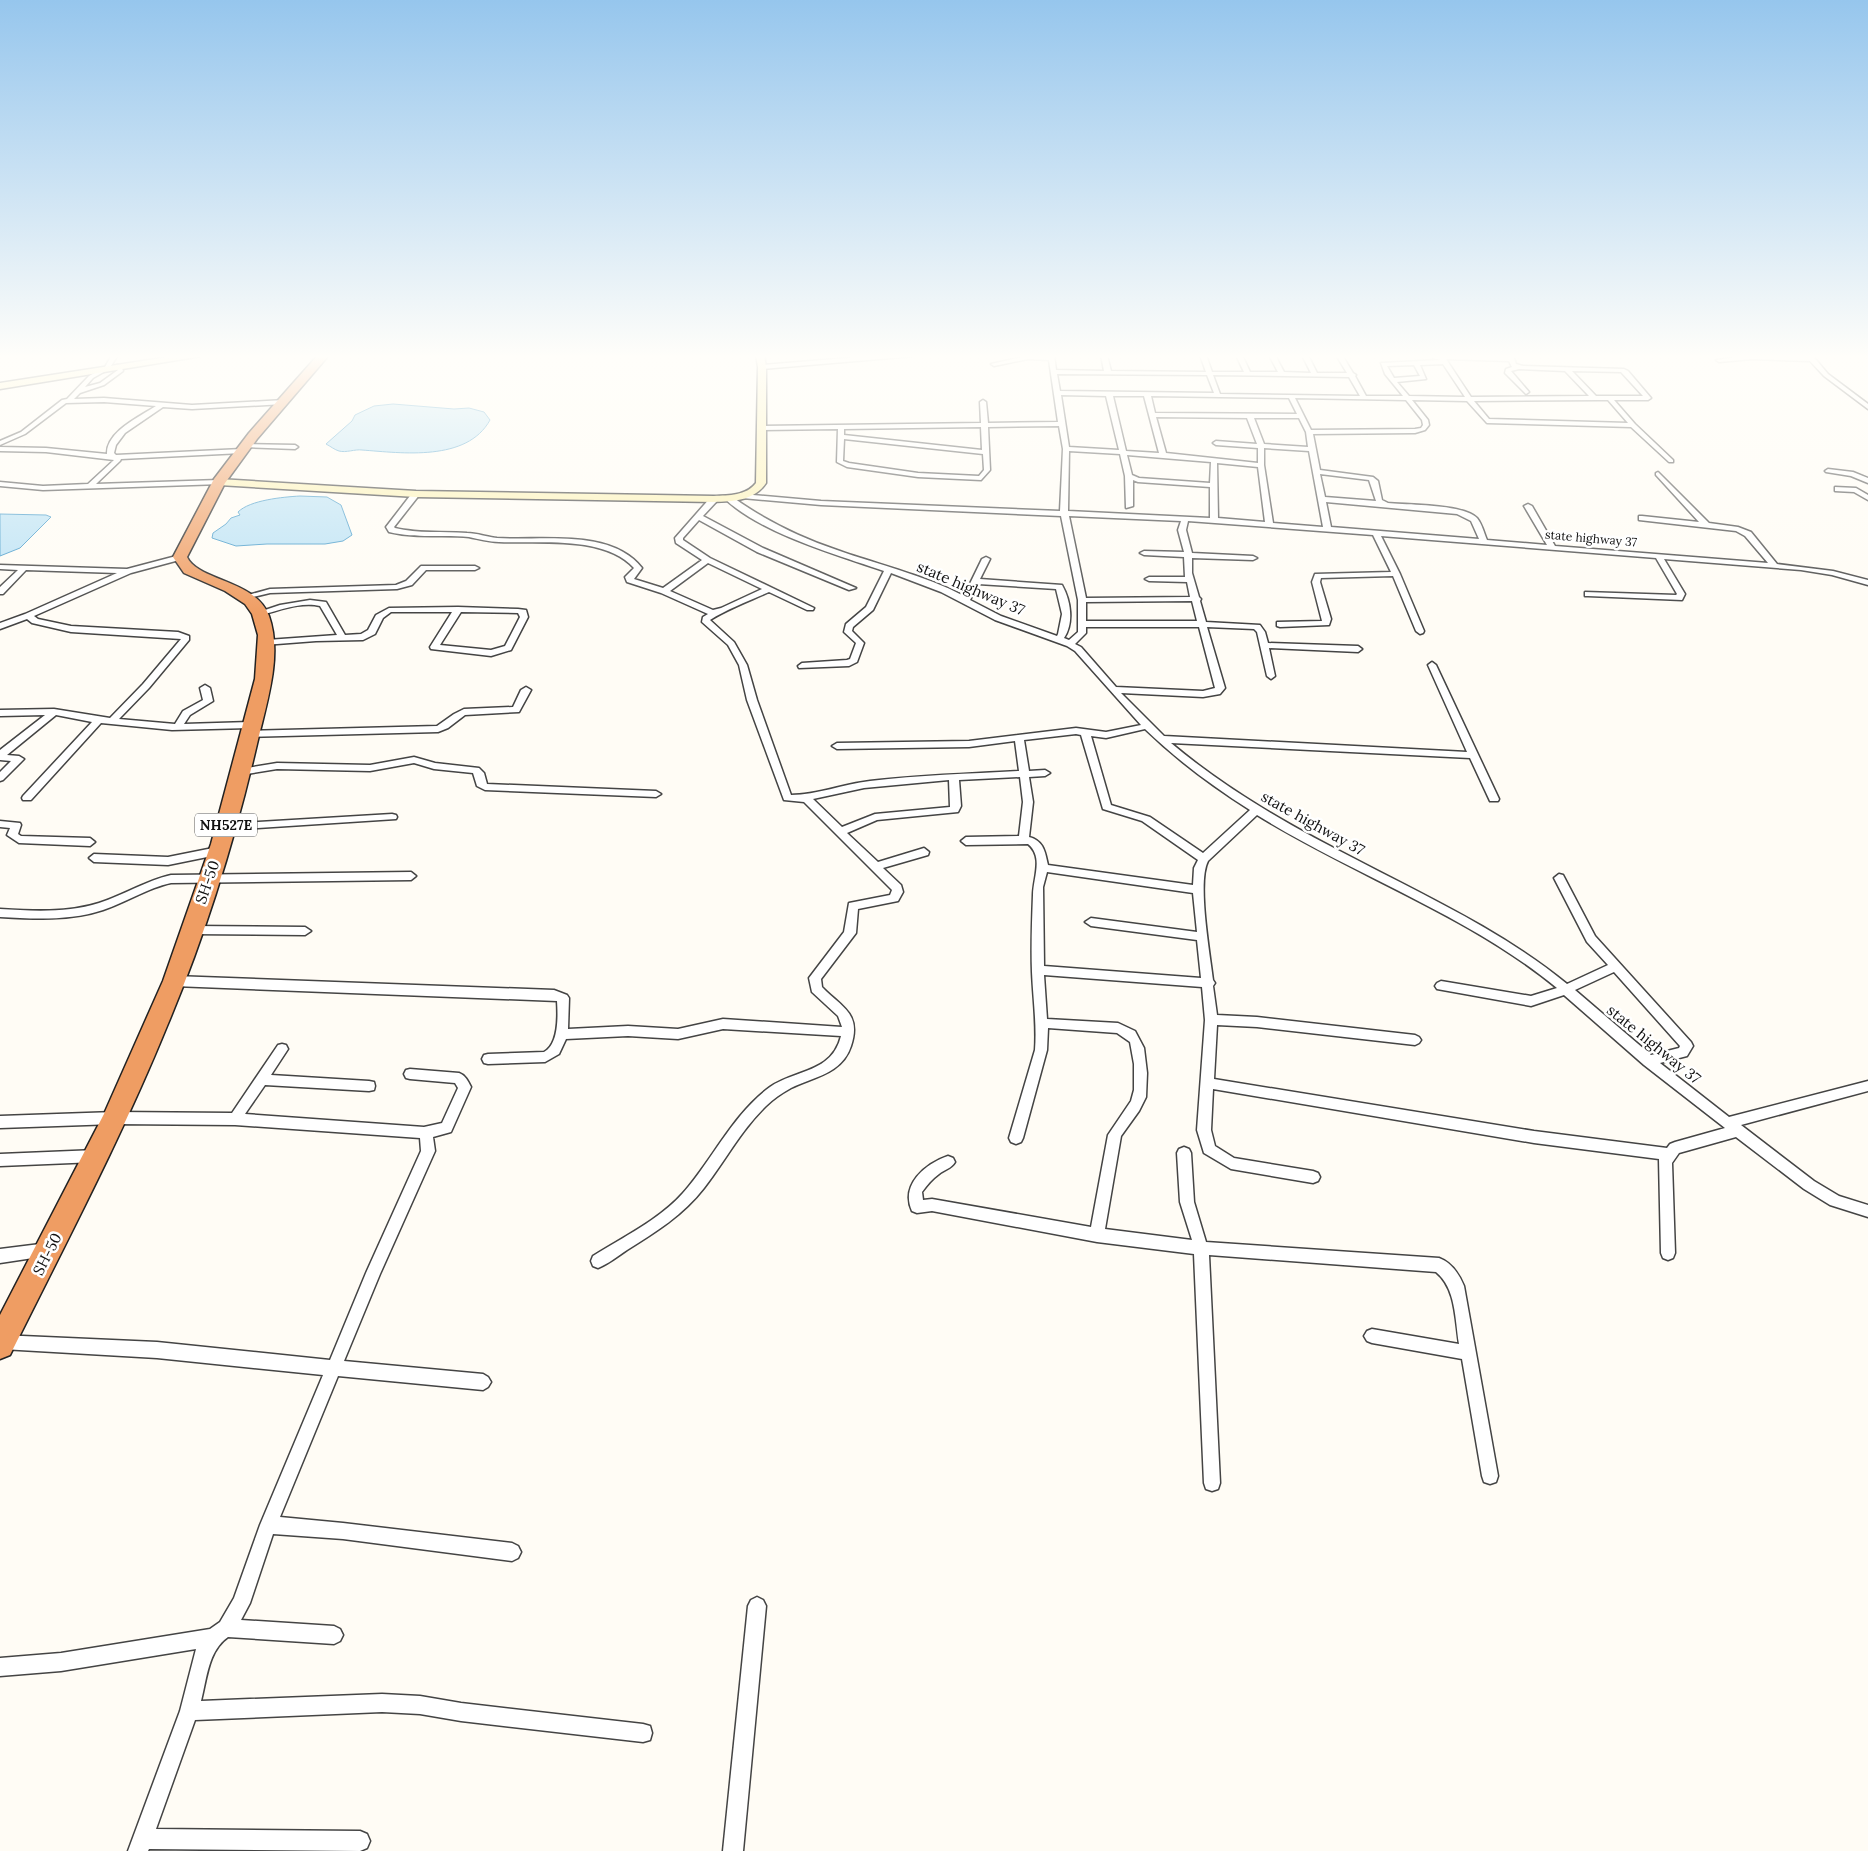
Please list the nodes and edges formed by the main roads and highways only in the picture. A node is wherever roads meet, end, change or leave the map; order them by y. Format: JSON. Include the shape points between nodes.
{"nodes":[{"id":1,"x":250,"y":441,"type":"edge"},
{"id":2,"x":1,"y":1344,"type":"edge"}],
"edges":[{"from":1,"to":2,"type":"highway","name":"SH-50","number":"NH527E","via":[[219,482],[180,556],[182,564],[189,570],[245,597],[260,613],[267,643],[263,679],[241,772],[218,852],[174,981],[115,1118]]}]}
